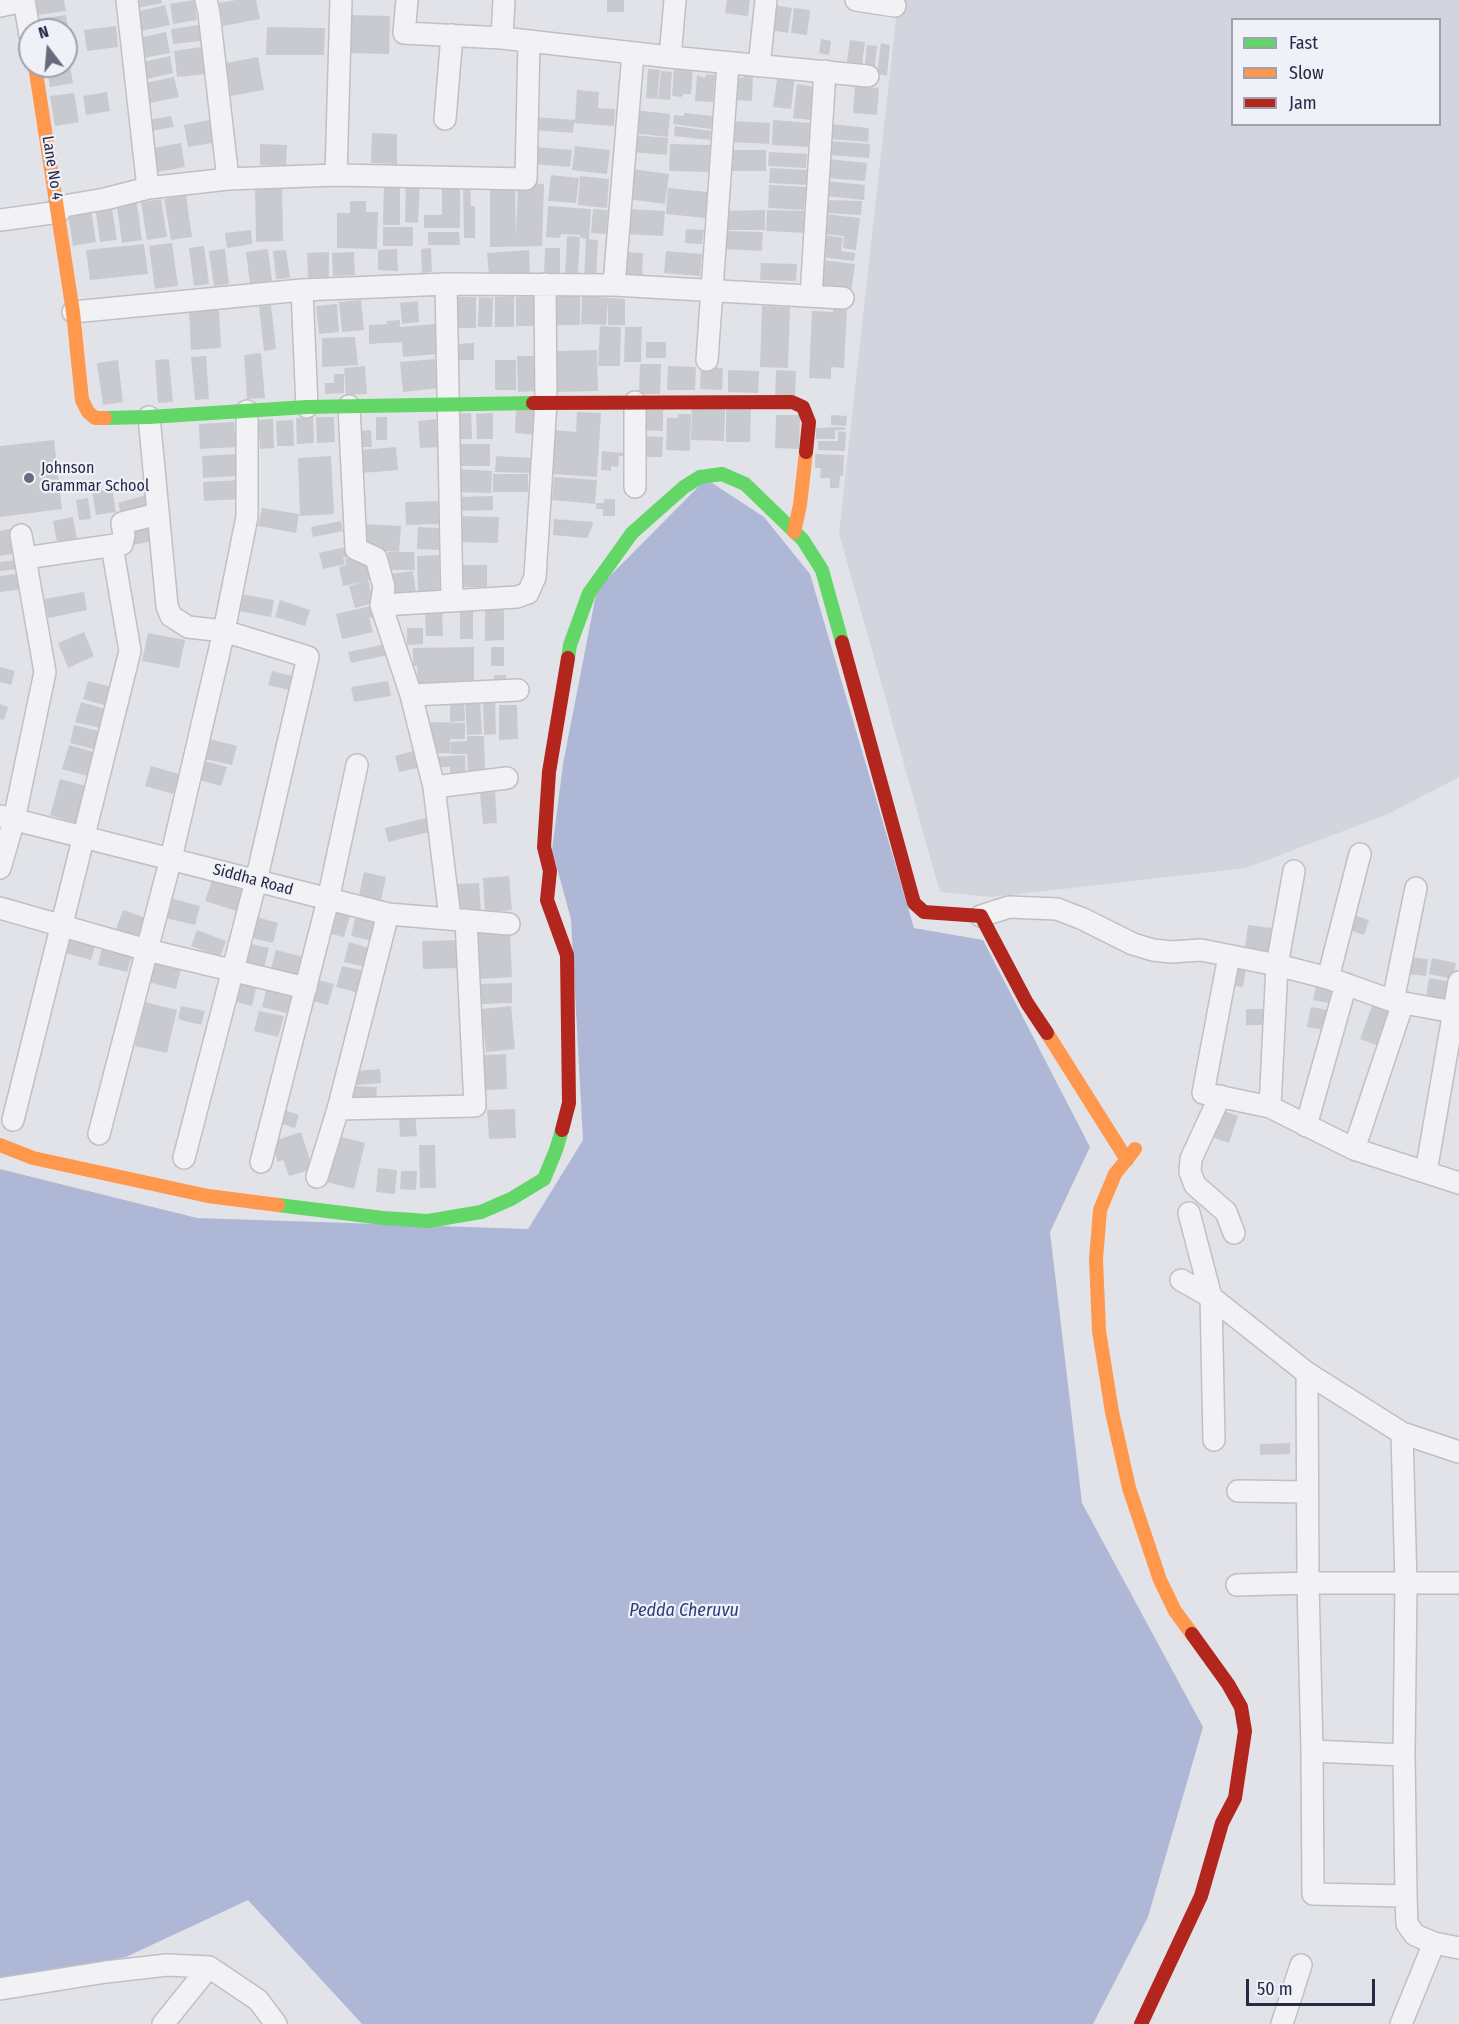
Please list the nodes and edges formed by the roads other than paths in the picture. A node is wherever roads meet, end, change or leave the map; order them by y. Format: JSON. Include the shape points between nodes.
{"nodes":[{"id":1,"x":127,"y":0,"type":"edge"},
{"id":2,"x":206,"y":0,"type":"edge"},
{"id":3,"x":341,"y":0,"type":"edge"},
{"id":4,"x":407,"y":0,"type":"edge"},
{"id":5,"x":504,"y":0,"type":"edge"},
{"id":6,"x":675,"y":0,"type":"edge"},
{"id":7,"x":766,"y":0,"type":"edge"},
{"id":8,"x":856,"y":0,"type":"edge"},
{"id":9,"x":24,"y":1,"type":"edge"},
{"id":10,"x":0,"y":6,"type":"edge"},
{"id":11,"x":895,"y":6,"type":"dead end"},
{"id":12,"x":27,"y":18,"type":"edge"},
{"id":13,"x":452,"y":35,"type":"junction"},
{"id":14,"x":502,"y":38,"type":"junction"},
{"id":15,"x":529,"y":41,"type":"junction"},
{"id":16,"x":633,"y":52,"type":"junction"},
{"id":17,"x":670,"y":57,"type":"junction"},
{"id":18,"x":728,"y":63,"type":"junction"},
{"id":19,"x":759,"y":66,"type":"junction"},
{"id":20,"x":825,"y":71,"type":"junction"},
{"id":21,"x":868,"y":76,"type":"dead end"},
{"id":22,"x":37,"y":78,"type":"edge"},
{"id":23,"x":445,"y":119,"type":"dead end"},
{"id":24,"x":336,"y":175,"type":"junction"},
{"id":25,"x":228,"y":179,"type":"junction"},
{"id":26,"x":148,"y":188,"type":"junction"},
{"id":27,"x":59,"y":210,"type":"junction"},
{"id":28,"x":0,"y":220,"type":"edge"},
{"id":29,"x":446,"y":284,"type":"junction"},
{"id":30,"x":545,"y":284,"type":"junction"},
{"id":31,"x":614,"y":285,"type":"junction"},
{"id":32,"x":302,"y":290,"type":"junction"},
{"id":33,"x":712,"y":291,"type":"junction"},
{"id":34,"x":811,"y":296,"type":"junction"},
{"id":35,"x":843,"y":298,"type":"dead end"},
{"id":36,"x":73,"y":312,"type":"junction"},
{"id":37,"x":707,"y":360,"type":"dead end"},
{"id":38,"x":546,"y":402,"type":"junction"},
{"id":39,"x":635,"y":402,"type":"junction"},
{"id":40,"x":447,"y":403,"type":"junction"},
{"id":41,"x":349,"y":406,"type":"junction"},
{"id":42,"x":307,"y":407,"type":"junction"},
{"id":43,"x":247,"y":411,"type":"junction"},
{"id":44,"x":149,"y":417,"type":"junction"},
{"id":45,"x":634,"y":487,"type":"dead end"},
{"id":46,"x":158,"y":514,"type":"junction"},
{"id":47,"x":794,"y":532,"type":"junction"},
{"id":48,"x":21,"y":535,"type":"dead end"},
{"id":49,"x":112,"y":546,"type":"junction"},
{"id":50,"x":25,"y":558,"type":"junction"},
{"id":51,"x":452,"y":601,"type":"junction"},
{"id":52,"x":381,"y":605,"type":"junction"},
{"id":53,"x":224,"y":631,"type":"junction"},
{"id":54,"x":518,"y":690,"type":"dead end"},
{"id":55,"x":411,"y":694,"type":"junction"},
{"id":56,"x":357,"y":765,"type":"dead end"},
{"id":57,"x":507,"y":778,"type":"dead end"},
{"id":58,"x":434,"y":787,"type":"junction"},
{"id":59,"x":7,"y":818,"type":"edge"},
{"id":60,"x":83,"y":837,"type":"junction"},
{"id":61,"x":1360,"y":854,"type":"dead end"},
{"id":62,"x":171,"y":858,"type":"junction"},
{"id":63,"x":0,"y":868,"type":"edge"},
{"id":64,"x":1294,"y":870,"type":"dead end"},
{"id":65,"x":256,"y":881,"type":"junction"},
{"id":66,"x":1416,"y":888,"type":"dead end"},
{"id":67,"x":328,"y":900,"type":"junction"},
{"id":68,"x":0,"y":908,"type":"edge"},
{"id":69,"x":388,"y":914,"type":"junction"},
{"id":70,"x":981,"y":916,"type":"junction"},
{"id":71,"x":458,"y":919,"type":"junction"},
{"id":72,"x":509,"y":924,"type":"dead end"},
{"id":73,"x":62,"y":926,"type":"junction"},
{"id":74,"x":147,"y":950,"type":"junction"},
{"id":75,"x":1229,"y":956,"type":"junction"},
{"id":76,"x":1277,"y":965,"type":"junction"},
{"id":77,"x":233,"y":969,"type":"junction"},
{"id":78,"x":1337,"y":981,"type":"junction"},
{"id":79,"x":1459,"y":982,"type":"edge"},
{"id":80,"x":306,"y":988,"type":"junction"},
{"id":81,"x":1398,"y":1002,"type":"junction"},
{"id":82,"x":1456,"y":1012,"type":"edge"},
{"id":83,"x":1220,"y":1096,"type":"junction"},
{"id":84,"x":1270,"y":1107,"type":"junction"},
{"id":85,"x":338,"y":1109,"type":"junction"},
{"id":86,"x":13,"y":1120,"type":"dead end"},
{"id":87,"x":1306,"y":1126,"type":"junction"},
{"id":88,"x":99,"y":1134,"type":"dead end"},
{"id":89,"x":0,"y":1145,"type":"edge"},
{"id":90,"x":1354,"y":1149,"type":"junction"},
{"id":91,"x":184,"y":1158,"type":"dead end"},
{"id":92,"x":261,"y":1162,"type":"dead end"},
{"id":93,"x":1426,"y":1172,"type":"junction"},
{"id":94,"x":317,"y":1177,"type":"dead end"},
{"id":95,"x":1459,"y":1182,"type":"edge"},
{"id":96,"x":1189,"y":1213,"type":"dead end"},
{"id":97,"x":1234,"y":1233,"type":"dead end"},
{"id":98,"x":1180,"y":1280,"type":"dead end"},
{"id":99,"x":1211,"y":1297,"type":"junction"},
{"id":100,"x":1307,"y":1373,"type":"junction"},
{"id":101,"x":1402,"y":1432,"type":"junction"},
{"id":102,"x":1214,"y":1440,"type":"dead end"},
{"id":103,"x":1459,"y":1452,"type":"edge"},
{"id":104,"x":1238,"y":1491,"type":"dead end"},
{"id":105,"x":1307,"y":1492,"type":"junction"},
{"id":106,"x":1308,"y":1583,"type":"junction"},
{"id":107,"x":1459,"y":1583,"type":"edge"},
{"id":108,"x":1406,"y":1584,"type":"junction"},
{"id":109,"x":1237,"y":1585,"type":"dead end"},
{"id":110,"x":1312,"y":1751,"type":"junction"},
{"id":111,"x":1404,"y":1755,"type":"junction"},
{"id":112,"x":1406,"y":1896,"type":"junction"},
{"id":113,"x":1434,"y":1942,"type":"junction"},
{"id":114,"x":1459,"y":1948,"type":"edge"},
{"id":115,"x":1302,"y":1965,"type":"dead end"},
{"id":116,"x":209,"y":1967,"type":"junction"},
{"id":117,"x":0,"y":1989,"type":"edge"},
{"id":118,"x":163,"y":2024,"type":"edge"},
{"id":119,"x":276,"y":2024,"type":"edge"},
{"id":120,"x":1141,"y":2024,"type":"edge"},
{"id":121,"x":1282,"y":2024,"type":"edge"},
{"id":122,"x":1401,"y":2024,"type":"edge"}],
"edges":[{"from":1,"to":26,"type":"street"},
{"from":2,"to":25,"type":"street"},
{"from":3,"to":24,"type":"street"},
{"from":4,"to":13,"type":"street","via":[[404,33]]},
{"from":5,"to":14,"type":"street"},
{"from":6,"to":17,"type":"street"},
{"from":7,"to":19,"type":"street"},
{"from":8,"to":11,"type":"street"},
{"from":9,"to":10,"type":"street"},
{"from":9,"to":12,"type":"street"},
{"from":13,"to":14,"type":"street"},
{"from":13,"to":23,"type":"street"},
{"from":14,"to":15,"type":"street"},
{"from":15,"to":16,"type":"street"},
{"from":15,"to":24,"type":"street","via":[[526,179]]},
{"from":16,"to":17,"type":"street"},
{"from":16,"to":31,"type":"street"},
{"from":17,"to":18,"type":"street"},
{"from":18,"to":19,"type":"street"},
{"from":18,"to":33,"type":"street"},
{"from":19,"to":20,"type":"street"},
{"from":20,"to":21,"type":"street"},
{"from":20,"to":34,"type":"street"},
{"from":22,"to":27,"type":"street","name":"Lane No 4"},
{"from":24,"to":25,"type":"street"},
{"from":25,"to":26,"type":"street"},
{"from":26,"to":27,"type":"street"},
{"from":27,"to":28,"type":"street","name":"Lane No 4"},
{"from":27,"to":36,"type":"street"},
{"from":29,"to":30,"type":"street"},
{"from":29,"to":32,"type":"street"},
{"from":29,"to":40,"type":"street"},
{"from":30,"to":31,"type":"street"},
{"from":30,"to":38,"type":"street"},
{"from":31,"to":33,"type":"street"},
{"from":32,"to":36,"type":"street"},
{"from":32,"to":42,"type":"street"},
{"from":33,"to":34,"type":"street"},
{"from":33,"to":37,"type":"street"},
{"from":34,"to":35,"type":"street"},
{"from":36,"to":44,"type":"street","via":[[82,400],[88,412],[103,419]]},
{"from":38,"to":39,"type":"street"},
{"from":38,"to":40,"type":"street"},
{"from":38,"to":51,"type":"street","via":[[535,577],[528,593]]},
{"from":39,"to":45,"type":"street"},
{"from":39,"to":47,"type":"street","via":[[792,402],[803,407],[809,422]]},
{"from":40,"to":41,"type":"street"},
{"from":40,"to":51,"type":"street"},
{"from":41,"to":42,"type":"street"},
{"from":41,"to":52,"type":"street","via":[[356,549],[376,558],[384,587]]},
{"from":42,"to":43,"type":"street"},
{"from":43,"to":44,"type":"street"},
{"from":43,"to":53,"type":"street","via":[[247,517]]},
{"from":44,"to":46,"type":"street"},
{"from":46,"to":49,"type":"street","via":[[122,523],[122,544]]},
{"from":46,"to":53,"type":"street","via":[[171,616],[188,627]]},
{"from":47,"to":70,"type":"street","via":[[822,570],[914,903],[924,912]]},
{"from":47,"to":89,"type":"street","via":[[745,484],[722,474],[700,477],[664,502],[632,533],[589,593],[570,645],[562,683],[545,821],[544,847],[550,871],[547,900],[567,955],[570,1064],[569,1102],[544,1179],[481,1212],[428,1221],[208,1196],[33,1158]]},
{"from":48,"to":50,"type":"street"},
{"from":49,"to":50,"type":"street"},
{"from":49,"to":60,"type":"street","via":[[130,651]]},
{"from":50,"to":59,"type":"street","via":[[45,672]]},
{"from":51,"to":52,"type":"street"},
{"from":52,"to":55,"type":"street"},
{"from":53,"to":62,"type":"street"},
{"from":53,"to":65,"type":"street","via":[[308,657]]},
{"from":54,"to":55,"type":"street"},
{"from":55,"to":58,"type":"street"},
{"from":56,"to":67,"type":"street"},
{"from":57,"to":58,"type":"street"},
{"from":58,"to":71,"type":"street"},
{"from":59,"to":60,"type":"street","name":"Siddha Road"},
{"from":59,"to":63,"type":"street"},
{"from":60,"to":62,"type":"street","name":"Siddha Road"},
{"from":60,"to":73,"type":"street"},
{"from":61,"to":78,"type":"street"},
{"from":62,"to":65,"type":"street","name":"Siddha Road"},
{"from":62,"to":74,"type":"street"},
{"from":64,"to":76,"type":"street"},
{"from":65,"to":67,"type":"street","name":"Siddha Road"},
{"from":65,"to":77,"type":"street"},
{"from":66,"to":81,"type":"street"},
{"from":67,"to":69,"type":"street","name":"Siddha Road"},
{"from":67,"to":80,"type":"street"},
{"from":68,"to":73,"type":"street"},
{"from":69,"to":71,"type":"street","name":"Siddha Road"},
{"from":69,"to":85,"type":"street"},
{"from":70,"to":75,"type":"street","via":[[1009,907],[1057,909],[1153,950],[1202,950]]},
{"from":70,"to":120,"type":"street","via":[[1027,1003],[1131,1155],[1115,1174],[1100,1210],[1096,1259],[1099,1331],[1112,1412],[1129,1488],[1160,1581],[1175,1611],[1241,1707],[1245,1731],[1234,1798],[1222,1823],[1201,1896]]},
{"from":71,"to":72,"type":"street","name":"Siddha Road"},
{"from":71,"to":85,"type":"street","via":[[475,1106]]},
{"from":73,"to":74,"type":"street"},
{"from":73,"to":86,"type":"street"},
{"from":74,"to":77,"type":"street"},
{"from":74,"to":88,"type":"street"},
{"from":75,"to":76,"type":"street"},
{"from":75,"to":83,"type":"street","via":[[1203,1093]]},
{"from":76,"to":78,"type":"street"},
{"from":76,"to":84,"type":"street"},
{"from":77,"to":80,"type":"street"},
{"from":77,"to":91,"type":"street"},
{"from":78,"to":81,"type":"street"},
{"from":78,"to":87,"type":"street"},
{"from":79,"to":82,"type":"street"},
{"from":80,"to":92,"type":"street"},
{"from":81,"to":82,"type":"street"},
{"from":81,"to":90,"type":"street"},
{"from":82,"to":93,"type":"street"},
{"from":83,"to":84,"type":"street"},
{"from":83,"to":97,"type":"street","via":[[1191,1160],[1190,1172],[1195,1185],[1227,1212]]},
{"from":84,"to":87,"type":"street"},
{"from":85,"to":94,"type":"street"},
{"from":87,"to":90,"type":"street"},
{"from":90,"to":93,"type":"street"},
{"from":93,"to":95,"type":"street"},
{"from":96,"to":99,"type":"street"},
{"from":98,"to":99,"type":"street"},
{"from":99,"to":100,"type":"street"},
{"from":99,"to":102,"type":"street"},
{"from":100,"to":101,"type":"street"},
{"from":100,"to":105,"type":"street"},
{"from":101,"to":103,"type":"street"},
{"from":101,"to":108,"type":"street"},
{"from":104,"to":105,"type":"street"},
{"from":105,"to":106,"type":"street"},
{"from":106,"to":108,"type":"street"},
{"from":106,"to":109,"type":"street"},
{"from":106,"to":110,"type":"street"},
{"from":107,"to":108,"type":"street"},
{"from":108,"to":111,"type":"street"},
{"from":110,"to":111,"type":"street"},
{"from":110,"to":112,"type":"street","via":[[1313,1894]]},
{"from":111,"to":112,"type":"street"},
{"from":112,"to":113,"type":"street","via":[[1407,1924],[1415,1935]]},
{"from":113,"to":114,"type":"street"},
{"from":113,"to":122,"type":"street"},
{"from":115,"to":121,"type":"street"},
{"from":116,"to":117,"type":"street","via":[[167,1965]]},
{"from":116,"to":118,"type":"street"},
{"from":116,"to":119,"type":"street","via":[[258,2000]]}]}
